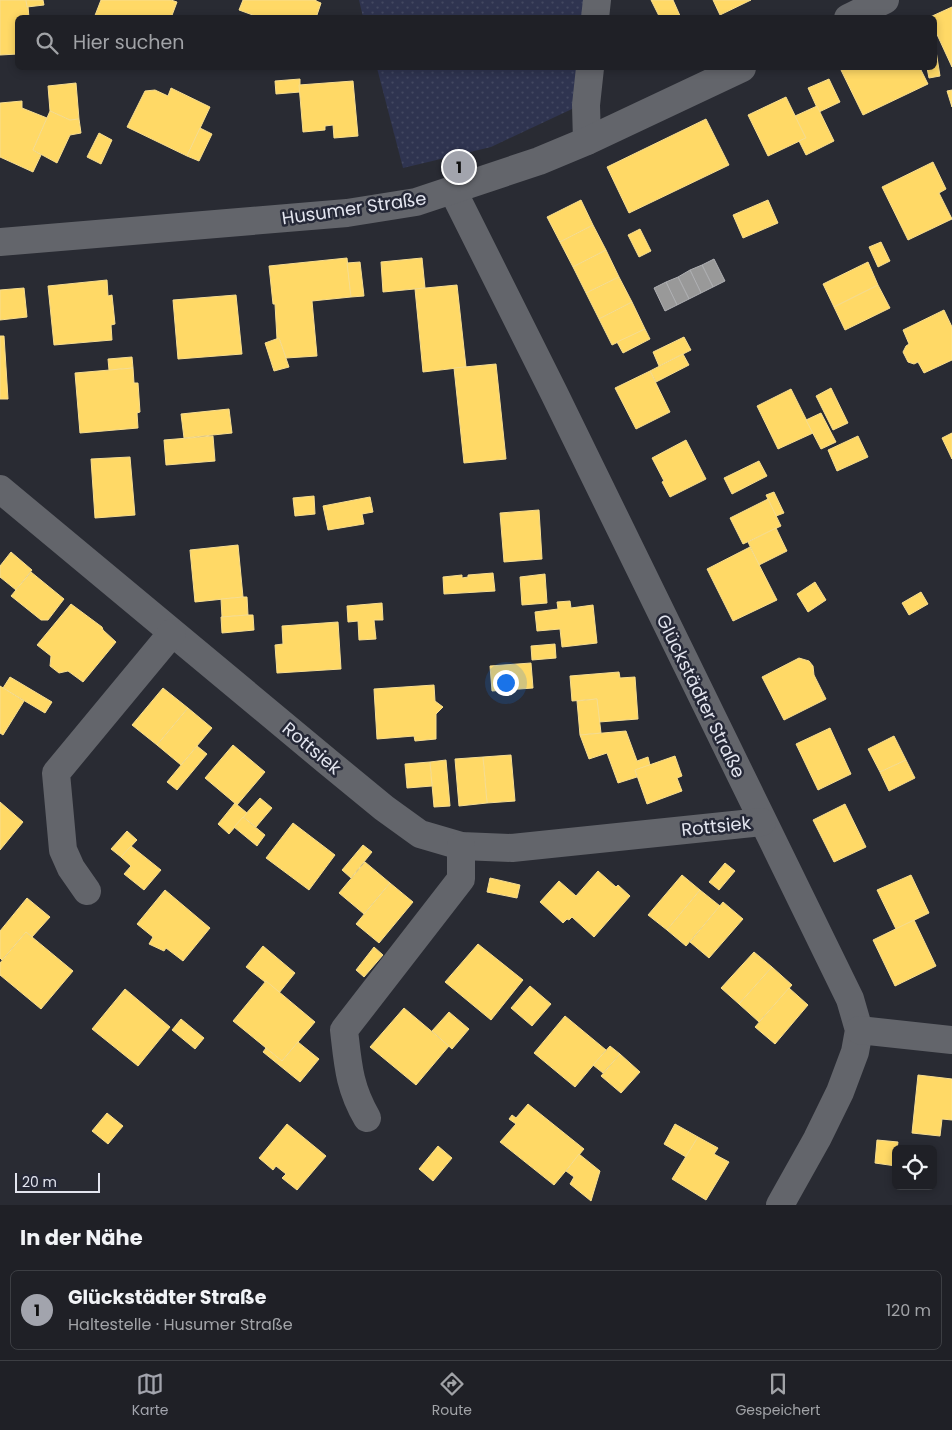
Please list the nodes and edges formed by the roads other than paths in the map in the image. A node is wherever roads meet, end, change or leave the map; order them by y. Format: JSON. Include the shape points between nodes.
{"nodes":[{"id":1,"x":597,"y":0,"type":"edge"},
{"id":2,"x":885,"y":0,"type":"edge"},
{"id":3,"x":595,"y":15,"type":"edge"},
{"id":4,"x":854,"y":15,"type":"edge"},
{"id":5,"x":590,"y":70,"type":"edge"},
{"id":6,"x":738,"y":70,"type":"edge"},
{"id":7,"x":587,"y":141,"type":"junction"},
{"id":8,"x":453,"y":191,"type":"junction"},
{"id":9,"x":0,"y":242,"type":"edge"},
{"id":10,"x":0,"y":489,"type":"edge"},
{"id":11,"x":172,"y":633,"type":"junction"},
{"id":12,"x":762,"y":822,"type":"junction"},
{"id":13,"x":461,"y":846,"type":"junction"},
{"id":14,"x":87,"y":891,"type":"dead end"},
{"id":15,"x":859,"y":1030,"type":"junction"},
{"id":16,"x":952,"y":1040,"type":"edge"},
{"id":17,"x":368,"y":1118,"type":"dead end"},
{"id":18,"x":780,"y":1205,"type":"edge"}],
"edges":[{"from":1,"to":3,"type":"street"},
{"from":2,"to":4,"type":"street"},
{"from":5,"to":7,"type":"street"},
{"from":6,"to":7,"type":"street","name":"Husumer Straße"},
{"from":7,"to":8,"type":"street","name":"Husumer Straße"},
{"from":8,"to":9,"type":"street","name":"Husumer Straße","via":[[416,202],[347,213]]},
{"from":8,"to":12,"type":"street","name":"Glückstädter Straße"},
{"from":10,"to":11,"type":"street","name":"Rottsiek"},
{"from":11,"to":13,"type":"street","name":"Rottsiek","via":[[420,834]]},
{"from":11,"to":14,"type":"street","via":[[56,773],[63,850]]},
{"from":12,"to":13,"type":"street","name":"Rottsiek","via":[[512,848]]},
{"from":12,"to":15,"type":"street","name":"Glückstädter Straße","via":[[850,999]]},
{"from":13,"to":17,"type":"street","via":[[461,879],[344,1030],[350,1080]]},
{"from":15,"to":16,"type":"street"},
{"from":15,"to":18,"type":"street","name":"Glückstädter Straße","via":[[855,1052],[840,1092]]}]}
